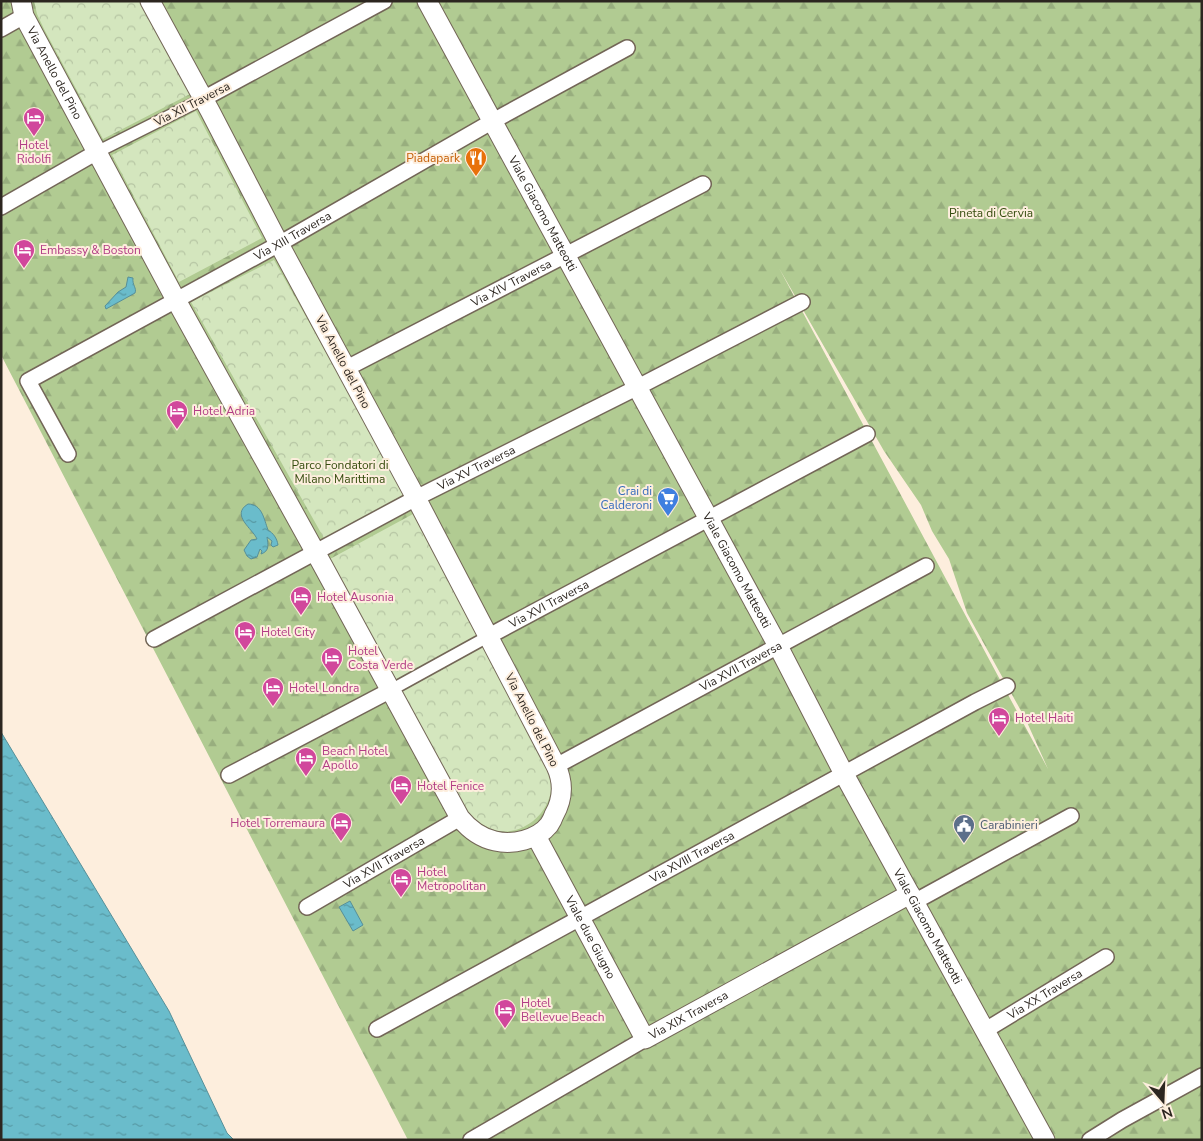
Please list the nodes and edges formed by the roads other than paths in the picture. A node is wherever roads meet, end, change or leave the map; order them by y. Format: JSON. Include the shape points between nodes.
{"nodes":[{"id":1,"x":150,"y":1,"type":"edge"},
{"id":2,"x":384,"y":1,"type":"edge"},
{"id":3,"x":427,"y":1,"type":"edge"},
{"id":4,"x":23,"y":9,"type":"edge"},
{"id":5,"x":1,"y":29,"type":"edge"},
{"id":6,"x":627,"y":48,"type":"dead end"},
{"id":7,"x":203,"y":99,"type":"junction"},
{"id":8,"x":493,"y":121,"type":"junction"},
{"id":9,"x":97,"y":152,"type":"junction"},
{"id":10,"x":703,"y":184,"type":"dead end"},
{"id":11,"x":1,"y":207,"type":"edge"},
{"id":12,"x":279,"y":244,"type":"junction"},
{"id":13,"x":566,"y":255,"type":"junction"},
{"id":14,"x":176,"y":300,"type":"junction"},
{"id":15,"x":802,"y":302,"type":"dead end"},
{"id":16,"x":347,"y":368,"type":"junction"},
{"id":17,"x":638,"y":387,"type":"junction"},
{"id":18,"x":867,"y":434,"type":"dead end"},
{"id":19,"x":68,"y":454,"type":"dead end"},
{"id":20,"x":416,"y":498,"type":"junction"},
{"id":21,"x":709,"y":520,"type":"junction"},
{"id":22,"x":315,"y":552,"type":"junction"},
{"id":23,"x":926,"y":566,"type":"dead end"},
{"id":24,"x":489,"y":636,"type":"junction"},
{"id":25,"x":154,"y":639,"type":"dead end"},
{"id":26,"x":778,"y":646,"type":"junction"},
{"id":27,"x":1007,"y":686,"type":"dead end"},
{"id":28,"x":391,"y":690,"type":"junction"},
{"id":29,"x":556,"y":766,"type":"junction"},
{"id":30,"x":844,"y":774,"type":"junction"},
{"id":31,"x":229,"y":775,"type":"dead end"},
{"id":32,"x":1071,"y":816,"type":"dead end"},
{"id":33,"x":460,"y":818,"type":"junction"},
{"id":34,"x":536,"y":836,"type":"junction"},
{"id":35,"x":912,"y":898,"type":"junction"},
{"id":36,"x":307,"y":907,"type":"dead end"},
{"id":37,"x":579,"y":918,"type":"junction"},
{"id":38,"x":1106,"y":957,"type":"dead end"},
{"id":39,"x":377,"y":1029,"type":"dead end"},
{"id":40,"x":984,"y":1031,"type":"junction"},
{"id":41,"x":646,"y":1039,"type":"junction"},
{"id":42,"x":1202,"y":1076,"type":"edge"},
{"id":43,"x":471,"y":1140,"type":"edge"},
{"id":44,"x":1045,"y":1140,"type":"edge"},
{"id":45,"x":1090,"y":1140,"type":"edge"}],
"edges":[{"from":1,"to":7,"type":"street","name":"Via Anello del Pino"},
{"from":2,"to":7,"type":"street","name":"Via XII Traversa"},
{"from":3,"to":8,"type":"street","name":"Viale Giacomo Matteotti"},
{"from":4,"to":5,"type":"street"},
{"from":4,"to":9,"type":"street","name":"Via Anello del Pino"},
{"from":6,"to":8,"type":"street","name":"Via XIII Traversa"},
{"from":7,"to":9,"type":"street","name":"Via XII Traversa"},
{"from":7,"to":12,"type":"street","name":"Via Anello del Pino"},
{"from":8,"to":12,"type":"street","name":"Via XIII Traversa"},
{"from":8,"to":13,"type":"street","name":"Viale Giacomo Matteotti"},
{"from":9,"to":11,"type":"street","name":"Via XII Traversa"},
{"from":9,"to":14,"type":"street","name":"Via Anello del Pino"},
{"from":10,"to":13,"type":"street","name":"Via XIV Traversa"},
{"from":12,"to":14,"type":"street","name":"Via XIII Traversa"},
{"from":12,"to":16,"type":"street","name":"Via Anello del Pino"},
{"from":13,"to":16,"type":"street","name":"Via XIV Traversa"},
{"from":13,"to":17,"type":"street","name":"Viale Giacomo Matteotti"},
{"from":14,"to":19,"type":"street","name":"Via XIII Traversa","via":[[28,380]]},
{"from":14,"to":22,"type":"street","name":"Via Anello del Pino"},
{"from":15,"to":17,"type":"street","name":"Via XV Traversa"},
{"from":16,"to":20,"type":"street","name":"Via Anello del Pino"},
{"from":17,"to":20,"type":"street","name":"Via XV Traversa"},
{"from":17,"to":21,"type":"street","name":"Viale Giacomo Matteotti"},
{"from":18,"to":21,"type":"street","name":"Via XVI Traversa"},
{"from":20,"to":22,"type":"street","name":"Via XV Traversa"},
{"from":20,"to":24,"type":"street","name":"Via Anello del Pino"},
{"from":21,"to":24,"type":"street","name":"Via XVI Traversa"},
{"from":21,"to":26,"type":"street","name":"Viale Giacomo Matteotti"},
{"from":22,"to":25,"type":"street","name":"Via XV Traversa"},
{"from":22,"to":28,"type":"street","name":"Via Anello del Pino"},
{"from":23,"to":26,"type":"street","name":"Via XVII Traversa"},
{"from":24,"to":28,"type":"street","name":"Via XVI Traversa"},
{"from":24,"to":29,"type":"street","name":"Via Anello del Pino"},
{"from":26,"to":29,"type":"street","name":"Via XVII Traversa"},
{"from":26,"to":30,"type":"street","name":"Viale Giacomo Matteotti"},
{"from":27,"to":30,"type":"street","name":"Via XVIII Traversa"},
{"from":28,"to":31,"type":"street","name":"Via XVI Traversa"},
{"from":28,"to":33,"type":"street","name":"Via Anello del Pino"},
{"from":29,"to":34,"type":"street","name":"Via Anello del Pino","via":[[562,797],[548,826]]},
{"from":30,"to":35,"type":"street","name":"Viale Giacomo Matteotti"},
{"from":30,"to":37,"type":"street","name":"Via XVIII Traversa"},
{"from":32,"to":35,"type":"street","name":"Via XIX Traversa"},
{"from":33,"to":34,"type":"street","name":"Via Anello del Pino","via":[[473,831],[496,841],[517,841]]},
{"from":33,"to":36,"type":"street","name":"Via XVII Traversa"},
{"from":34,"to":37,"type":"street","name":"Viale due Giugno"},
{"from":35,"to":40,"type":"street","name":"Viale Giacomo Matteotti"},
{"from":35,"to":41,"type":"street","name":"Via XIX Traversa"},
{"from":37,"to":39,"type":"street","name":"Via XVIII Traversa"},
{"from":37,"to":41,"type":"street","name":"Viale due Giugno"},
{"from":38,"to":40,"type":"street","name":"Via XX Traversa"},
{"from":40,"to":44,"type":"street","name":"Viale Giacomo Matteotti"},
{"from":41,"to":43,"type":"street","name":"Via XIX Traversa"},
{"from":42,"to":45,"type":"street"}]}
